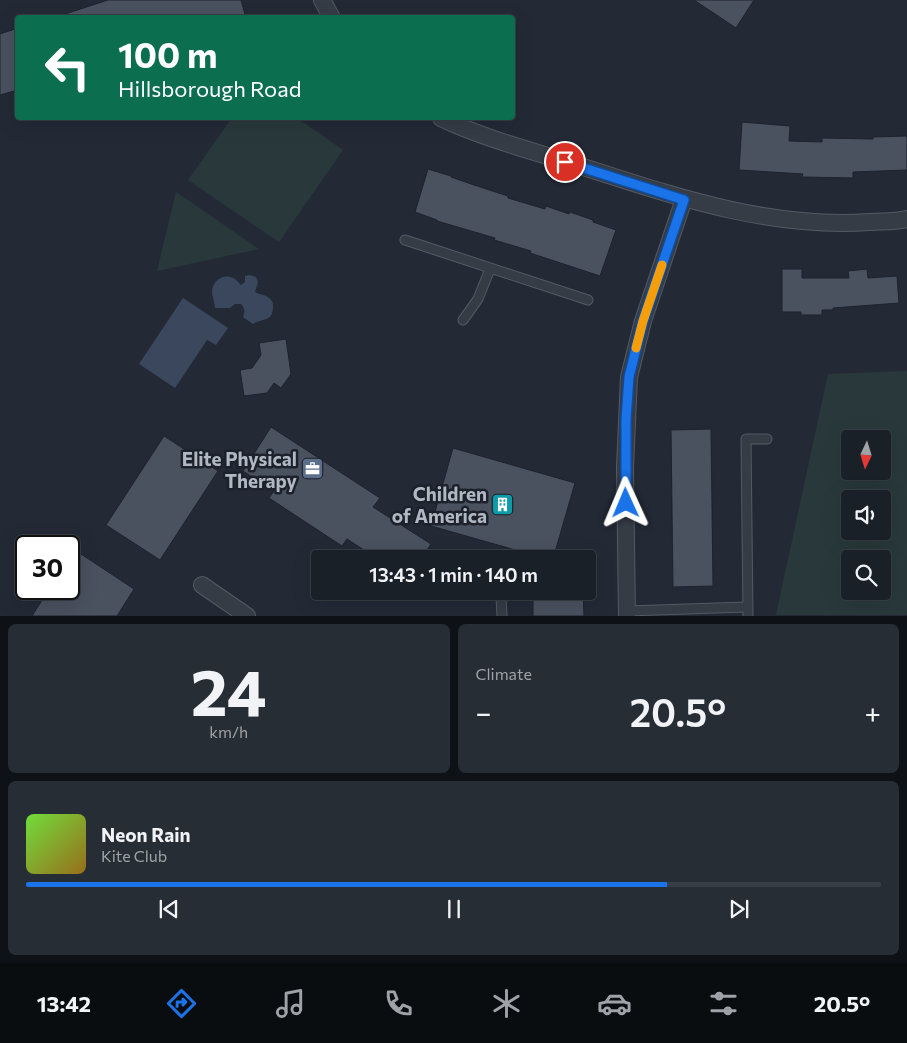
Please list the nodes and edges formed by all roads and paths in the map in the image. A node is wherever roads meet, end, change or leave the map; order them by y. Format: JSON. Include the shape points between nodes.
{"nodes":[{"id":1,"x":322,"y":0,"type":"edge"},
{"id":2,"x":330,"y":15,"type":"edge"},
{"id":3,"x":445,"y":120,"type":"edge"},
{"id":4,"x":684,"y":200,"type":"junction"},
{"id":5,"x":907,"y":219,"type":"edge"},
{"id":6,"x":405,"y":240,"type":"dead end"},
{"id":7,"x":490,"y":268,"type":"junction"},
{"id":8,"x":588,"y":300,"type":"dead end"},
{"id":9,"x":463,"y":320,"type":"dead end"},
{"id":10,"x":767,"y":439,"type":"dead end"},
{"id":11,"x":202,"y":585,"type":"dead end"},
{"id":12,"x":501,"y":600,"type":"edge"},
{"id":13,"x":748,"y":611,"type":"edge"},
{"id":14,"x":627,"y":613,"type":"edge"},
{"id":15,"x":247,"y":616,"type":"edge"},
{"id":16,"x":502,"y":616,"type":"edge"}],
"edges":[{"from":1,"to":2,"type":"street"},
{"from":3,"to":4,"type":"street"},
{"from":4,"to":5,"type":"street","via":[[796,222],[846,224]]},
{"from":4,"to":14,"type":"street","via":[[643,321],[629,377],[625,467]]},
{"from":6,"to":7,"type":"lane"},
{"from":7,"to":8,"type":"lane"},
{"from":7,"to":9,"type":"lane","via":[[478,300]]},
{"from":10,"to":13,"type":"lane","via":[[746,439]]},
{"from":11,"to":15,"type":"street"},
{"from":12,"to":16,"type":"lane"},
{"from":13,"to":14,"type":"lane"}]}
